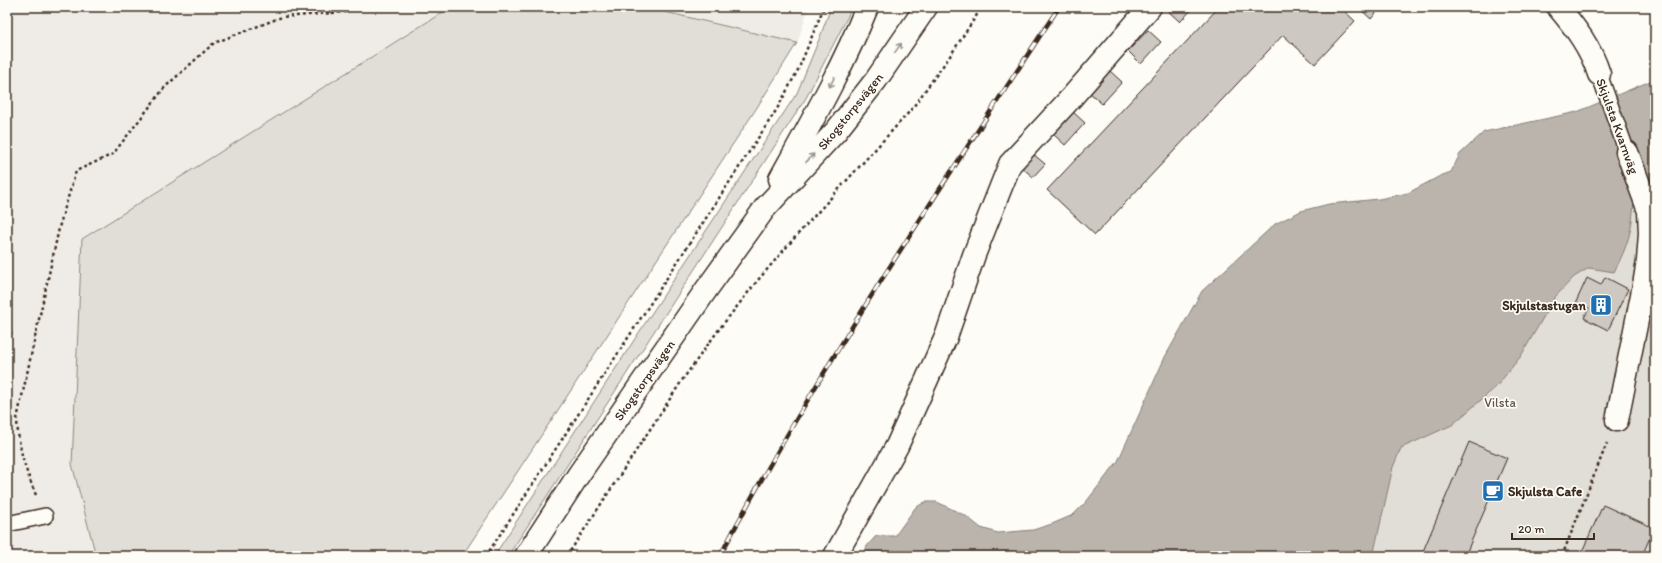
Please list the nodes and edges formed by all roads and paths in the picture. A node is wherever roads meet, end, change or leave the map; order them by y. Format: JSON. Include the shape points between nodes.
{"nodes":[{"id":1,"x":357,"y":7,"type":"edge"},
{"id":2,"x":824,"y":7,"type":"edge"},
{"id":3,"x":867,"y":7,"type":"edge"},
{"id":4,"x":926,"y":7,"type":"edge"},
{"id":5,"x":982,"y":7,"type":"edge"},
{"id":6,"x":1150,"y":7,"type":"edge"},
{"id":7,"x":1558,"y":7,"type":"edge"},
{"id":8,"x":1599,"y":74,"type":"joint"},
{"id":9,"x":1627,"y":152,"type":"joint"},
{"id":10,"x":765,"y":208,"type":"junction"},
{"id":11,"x":1617,"y":420,"type":"joint"},
{"id":12,"x":45,"y":516,"type":"joint"},
{"id":13,"x":7,"y":524,"type":"edge"},
{"id":14,"x":486,"y":556,"type":"edge"},
{"id":15,"x":526,"y":556,"type":"edge"},
{"id":16,"x":566,"y":556,"type":"edge"},
{"id":17,"x":835,"y":556,"type":"edge"},
{"id":18,"x":1562,"y":556,"type":"edge"}],
"edges":[{"from":1,"to":12,"type":"path","via":[[345,12],[282,17],[214,43],[164,86],[113,154],[76,171],[60,224],[17,419],[18,442],[27,475]]},
{"from":2,"to":14,"type":"path","via":[[799,68],[777,109]]},
{"from":3,"to":10,"type":"street","name":"Skogstorpsvägen","one_way":true,"via":[[830,88]]},
{"from":10,"to":4,"type":"street","name":"Skogstorpsvägen","one_way":true,"via":[[836,131],[876,80]]},
{"from":5,"to":16,"type":"path","via":[[911,110],[797,235],[720,328],[683,379]]},
{"from":6,"to":17,"type":"street","via":[[1010,164],[940,350],[897,446]]},
{"from":7,"to":8,"type":"street","name":"Skjulsta Kvarnväg","via":[[1579,32]]},
{"from":8,"to":9,"type":"lane","name":"Skjulsta Kvarnväg"},
{"from":9,"to":11,"type":"street","name":"Skjulsta Kvarnväg","via":[[1649,211],[1648,261]]},
{"from":10,"to":15,"type":"street","name":"Skogstorpsvägen","via":[[584,467]]},
{"from":11,"to":18,"type":"path"},
{"from":12,"to":13,"type":"lane"}]}
